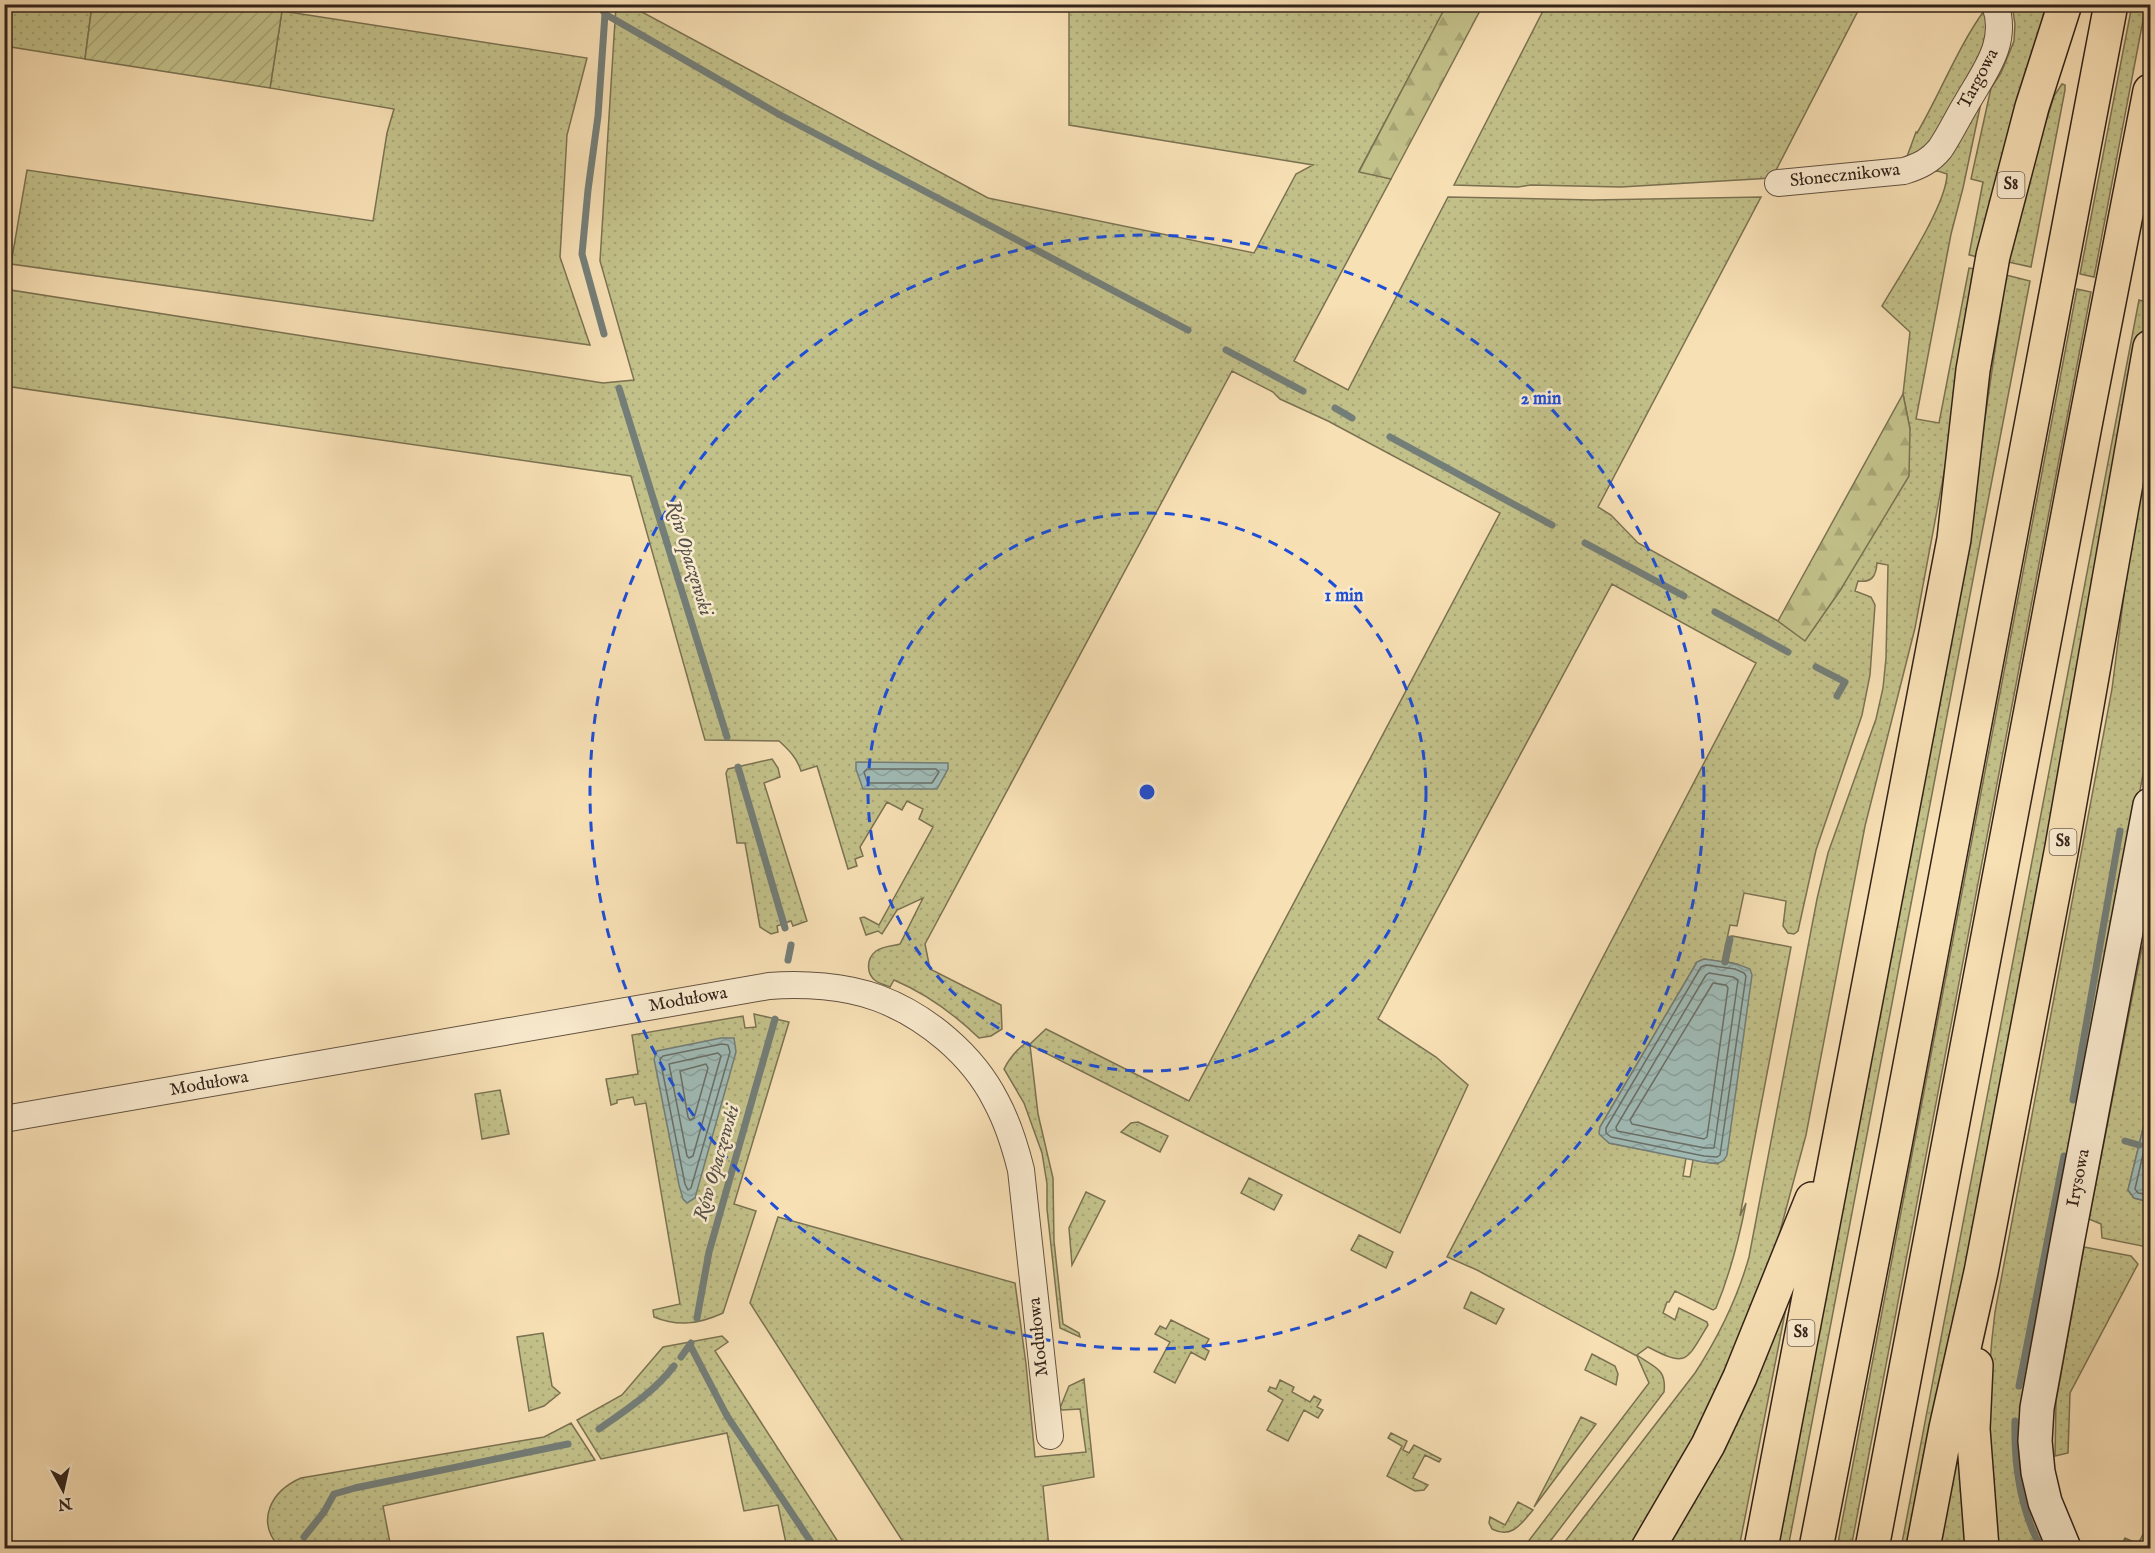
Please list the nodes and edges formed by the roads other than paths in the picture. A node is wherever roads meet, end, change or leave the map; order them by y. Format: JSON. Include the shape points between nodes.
{"nodes":[{"id":1,"x":1995,"y":4,"type":"edge"},
{"id":2,"x":2065,"y":4,"type":"edge"},
{"id":3,"x":2111,"y":4,"type":"edge"},
{"id":4,"x":2151,"y":91,"type":"edge"},
{"id":5,"x":1940,"y":149,"type":"joint"},
{"id":6,"x":1778,"y":183,"type":"dead end"},
{"id":7,"x":2151,"y":346,"type":"edge"},
{"id":8,"x":2151,"y":805,"type":"edge"},
{"id":9,"x":4,"y":1119,"type":"edge"},
{"id":10,"x":1843,"y":1119,"type":"junction"},
{"id":11,"x":1981,"y":1272,"type":"junction"},
{"id":12,"x":1050,"y":1436,"type":"dead end"},
{"id":13,"x":1648,"y":1548,"type":"edge"},
{"id":14,"x":1761,"y":1548,"type":"edge"},
{"id":15,"x":1816,"y":1548,"type":"edge"},
{"id":16,"x":1872,"y":1548,"type":"edge"},
{"id":17,"x":1923,"y":1548,"type":"edge"},
{"id":18,"x":1982,"y":1548,"type":"edge"},
{"id":19,"x":2064,"y":1548,"type":"edge"}],
"edges":[{"from":1,"to":5,"type":"street","name":"Targowa","via":[[1999,33],[1994,56]]},
{"from":2,"to":10,"type":"highway","number":"S8","via":[[2031,107],[1993,256],[1973,370],[1954,538]]},
{"from":3,"to":15,"type":"highway"},
{"from":4,"to":16,"type":"highway"},
{"from":5,"to":6,"type":"street","name":"Słonecznikowa","via":[[1928,161],[1904,171]]},
{"from":7,"to":11,"type":"highway","number":"S8"},
{"from":8,"to":19,"type":"street","name":"Irysowa","via":[[2036,1417],[2039,1478]]},
{"from":9,"to":12,"type":"street","name":"Modułowa","via":[[769,986],[814,985],[877,998],[918,1018],[955,1047],[996,1099],[1009,1128],[1021,1170]]},
{"from":10,"to":13,"type":"highway","via":[[1740,1377],[1708,1445]]},
{"from":10,"to":14,"type":"highway","number":"S8"},
{"from":11,"to":17,"type":"highway"},
{"from":11,"to":18,"type":"highway","number":"S8","via":[[1973,1429]]}]}
